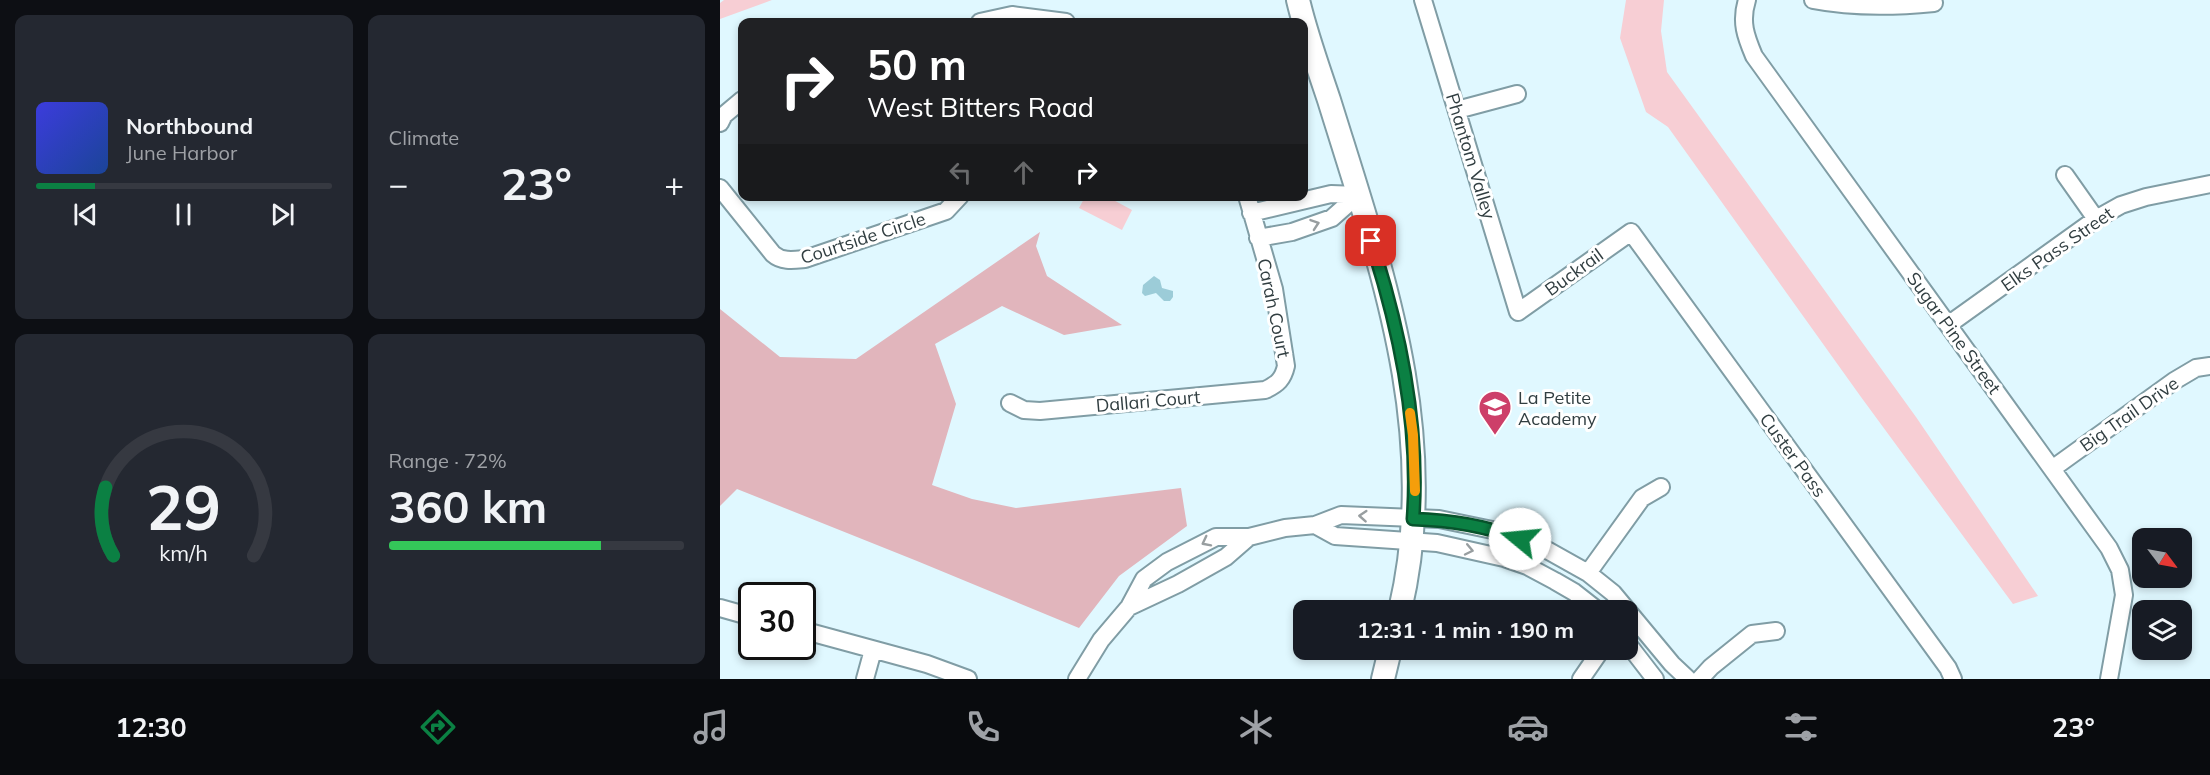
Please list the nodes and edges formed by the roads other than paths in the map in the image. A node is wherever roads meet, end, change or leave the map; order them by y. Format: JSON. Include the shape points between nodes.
{"nodes":[{"id":1,"x":1298,"y":0,"type":"edge"},
{"id":2,"x":1423,"y":0,"type":"edge"},
{"id":3,"x":1747,"y":0,"type":"edge"},
{"id":4,"x":1814,"y":0,"type":"edge"},
{"id":5,"x":1934,"y":3,"type":"dead end"},
{"id":6,"x":998,"y":18,"type":"edge"},
{"id":7,"x":1035,"y":18,"type":"edge"},
{"id":8,"x":1304,"y":18,"type":"edge"},
{"id":9,"x":1308,"y":32,"type":"edge"},
{"id":10,"x":1517,"y":94,"type":"dead end"},
{"id":11,"x":738,"y":103,"type":"edge"},
{"id":12,"x":1457,"y":110,"type":"junction"},
{"id":13,"x":720,"y":123,"type":"edge"},
{"id":14,"x":2065,"y":175,"type":"dead end"},
{"id":15,"x":2210,"y":184,"type":"edge"},
{"id":16,"x":720,"y":188,"type":"edge"},
{"id":17,"x":1358,"y":195,"type":"junction"},
{"id":18,"x":1308,"y":199,"type":"edge"},
{"id":19,"x":955,"y":201,"type":"edge"},
{"id":20,"x":1248,"y":201,"type":"edge"},
{"id":21,"x":1302,"y":201,"type":"edge"},
{"id":22,"x":1251,"y":213,"type":"junction"},
{"id":23,"x":2096,"y":219,"type":"junction"},
{"id":24,"x":1630,"y":232,"type":"joint"},
{"id":25,"x":1258,"y":238,"type":"junction"},
{"id":26,"x":1518,"y":312,"type":"joint"},
{"id":27,"x":1948,"y":325,"type":"junction"},
{"id":28,"x":2210,"y":366,"type":"edge"},
{"id":29,"x":1283,"y":378,"type":"joint"},
{"id":30,"x":1010,"y":403,"type":"dead end"},
{"id":31,"x":2052,"y":469,"type":"junction"},
{"id":32,"x":1661,"y":487,"type":"dead end"},
{"id":33,"x":1412,"y":530,"type":"junction"},
{"id":34,"x":1249,"y":537,"type":"junction"},
{"id":35,"x":1178,"y":557,"type":"junction"},
{"id":36,"x":1588,"y":573,"type":"junction"},
{"id":37,"x":1190,"y":577,"type":"junction"},
{"id":38,"x":1402,"y":600,"type":"edge"},
{"id":39,"x":1584,"y":600,"type":"edge"},
{"id":40,"x":1129,"y":607,"type":"junction"},
{"id":41,"x":720,"y":608,"type":"edge"},
{"id":42,"x":738,"y":613,"type":"edge"},
{"id":43,"x":1776,"y":631,"type":"dead end"},
{"id":44,"x":816,"y":634,"type":"edge"},
{"id":45,"x":873,"y":650,"type":"junction"},
{"id":46,"x":1638,"y":657,"type":"edge"},
{"id":47,"x":1388,"y":660,"type":"edge"},
{"id":48,"x":1594,"y":660,"type":"edge"},
{"id":49,"x":1672,"y":664,"type":"junction"},
{"id":50,"x":866,"y":679,"type":"edge"},
{"id":51,"x":968,"y":679,"type":"edge"},
{"id":52,"x":1077,"y":679,"type":"edge"},
{"id":53,"x":1383,"y":679,"type":"edge"},
{"id":54,"x":1581,"y":679,"type":"edge"},
{"id":55,"x":1654,"y":679,"type":"edge"},
{"id":56,"x":1688,"y":679,"type":"edge"},
{"id":57,"x":1700,"y":679,"type":"edge"},
{"id":58,"x":1953,"y":679,"type":"edge"},
{"id":59,"x":2109,"y":679,"type":"edge"}],
"edges":[{"from":1,"to":8,"type":"main road"},
{"from":2,"to":12,"type":"street","name":"Phantom Valley"},
{"from":3,"to":27,"type":"street","name":"Sugar Pine Street","via":[[1744,33],[1754,56]]},
{"from":4,"to":5,"type":"street","via":[[1896,7]]},
{"from":6,"to":7,"type":"street","via":[[1012,15]]},
{"from":9,"to":17,"type":"main road"},
{"from":10,"to":12,"type":"street"},
{"from":11,"to":13,"type":"street"},
{"from":12,"to":26,"type":"street","name":"Phantom Valley"},
{"from":14,"to":23,"type":"street"},
{"from":15,"to":23,"type":"street","name":"Elks Pass Street","via":[[2146,197]]},
{"from":16,"to":19,"type":"street","name":"Courtside Circle","via":[[773,254],[791,261],[946,211]]},
{"from":17,"to":18,"type":"street","via":[[1331,194]]},
{"from":25,"to":17,"type":"street","one_way":true,"via":[[1292,232],[1332,218]]},
{"from":17,"to":33,"type":"main road","via":[[1405,370],[1413,435]]},
{"from":20,"to":22,"type":"street"},
{"from":21,"to":22,"type":"street"},
{"from":22,"to":25,"type":"street"},
{"from":23,"to":27,"type":"street","name":"Elks Pass Street"},
{"from":24,"to":26,"type":"street","name":"Buckrail"},
{"from":24,"to":58,"type":"street","name":"Custer Pass"},
{"from":25,"to":29,"type":"street","name":"Carah Court","via":[[1274,290],[1286,366]]},
{"from":27,"to":31,"type":"street","name":"Sugar Pine Street"},
{"from":28,"to":31,"type":"street","name":"Big Trail Drive","via":[[2174,381]]},
{"from":29,"to":30,"type":"street","name":"Dallari Court","via":[[1265,390],[1064,409],[1024,410]]},
{"from":31,"to":59,"type":"street","name":"Sugar Pine Street","via":[[2109,548],[2120,570],[2124,595]]},
{"from":32,"to":36,"type":"street","via":[[1642,498]]},
{"from":33,"to":34,"type":"street","via":[[1335,536],[1315,525]]},
{"from":33,"to":36,"type":"street","via":[[1439,519],[1502,532],[1538,545]]},
{"from":33,"to":38,"type":"main road"},
{"from":33,"to":39,"type":"street","one_way":true,"via":[[1437,543],[1527,566]]},
{"from":34,"to":35,"type":"street","one_way":true,"via":[[1216,537]]},
{"from":34,"to":37,"type":"street","via":[[1226,557]]},
{"from":35,"to":37,"type":"street"},
{"from":35,"to":40,"type":"street","via":[[1144,579]]},
{"from":36,"to":49,"type":"street","via":[[1613,593]]},
{"from":37,"to":40,"type":"street"},
{"from":40,"to":52,"type":"street","via":[[1101,640]]},
{"from":41,"to":42,"type":"street"},
{"from":43,"to":57,"type":"street","via":[[1752,634]]},
{"from":44,"to":45,"type":"street"},
{"from":45,"to":50,"type":"street"},
{"from":45,"to":51,"type":"street"},
{"from":46,"to":55,"type":"street"},
{"from":47,"to":53,"type":"main road"},
{"from":48,"to":54,"type":"street"},
{"from":49,"to":55,"type":"street"},
{"from":49,"to":56,"type":"street"}]}
